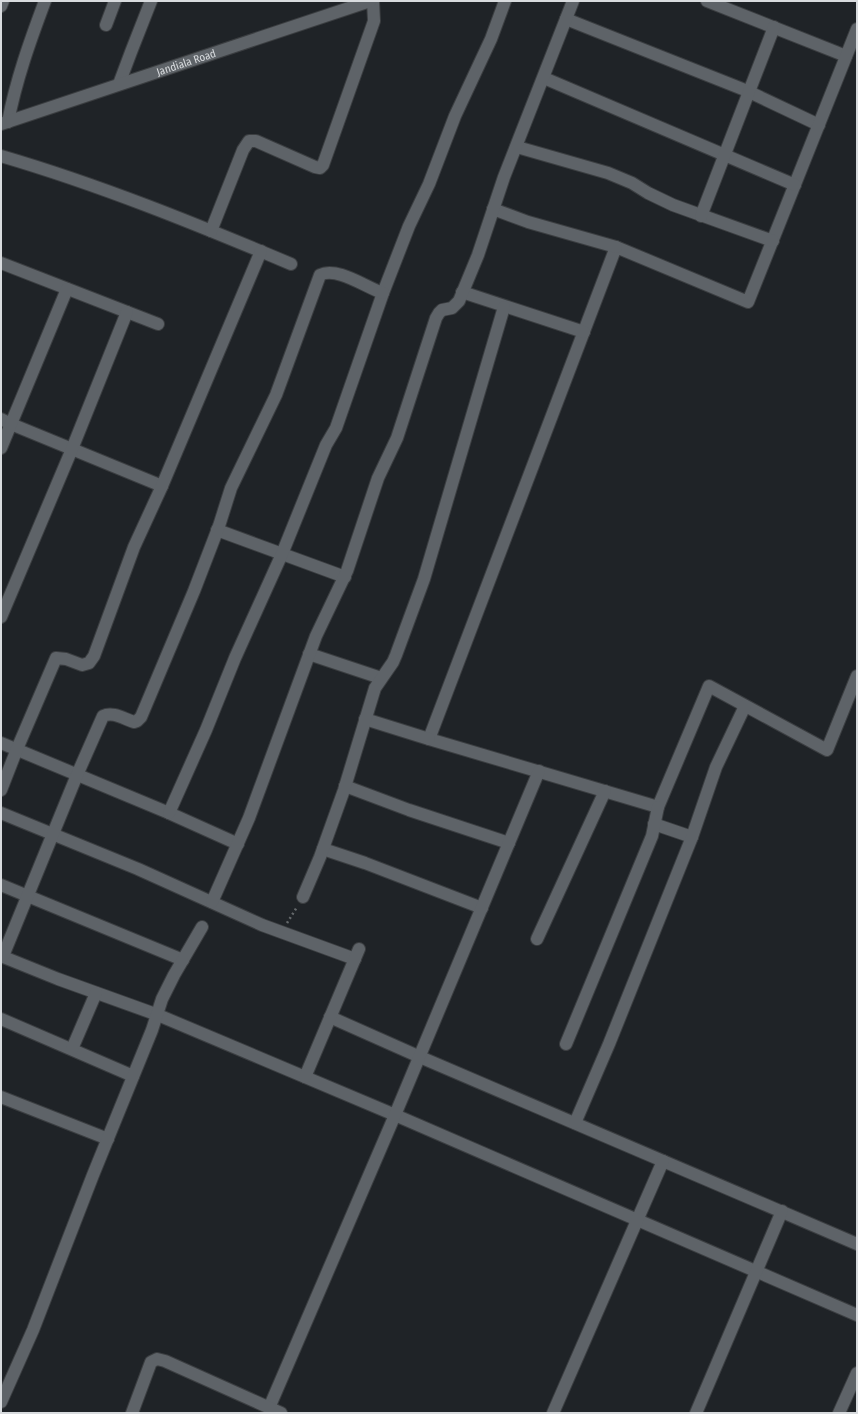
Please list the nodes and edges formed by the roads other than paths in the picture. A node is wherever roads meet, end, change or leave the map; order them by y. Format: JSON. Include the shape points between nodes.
{"nodes":[{"id":1,"x":3,"y":1,"type":"edge"},
{"id":2,"x":45,"y":1,"type":"edge"},
{"id":3,"x":115,"y":1,"type":"edge"},
{"id":4,"x":152,"y":1,"type":"edge"},
{"id":5,"x":371,"y":1,"type":"edge"},
{"id":6,"x":504,"y":1,"type":"edge"},
{"id":7,"x":573,"y":1,"type":"edge"},
{"id":8,"x":707,"y":1,"type":"edge"},
{"id":9,"x":1,"y":6,"type":"edge"},
{"id":10,"x":566,"y":19,"type":"junction"},
{"id":11,"x":106,"y":25,"type":"dead end"},
{"id":12,"x":774,"y":27,"type":"junction"},
{"id":13,"x":857,"y":29,"type":"edge"},
{"id":14,"x":846,"y":56,"type":"junction"},
{"id":15,"x":544,"y":78,"type":"junction"},
{"id":16,"x":119,"y":84,"type":"junction"},
{"id":17,"x":749,"y":92,"type":"junction"},
{"id":18,"x":5,"y":123,"type":"edge"},
{"id":19,"x":819,"y":125,"type":"junction"},
{"id":20,"x":517,"y":147,"type":"junction"},
{"id":21,"x":724,"y":155,"type":"junction"},
{"id":22,"x":1,"y":156,"type":"edge"},
{"id":23,"x":795,"y":185,"type":"junction"},
{"id":24,"x":493,"y":209,"type":"junction"},
{"id":25,"x":701,"y":216,"type":"junction"},
{"id":26,"x":211,"y":231,"type":"junction"},
{"id":27,"x":772,"y":241,"type":"junction"},
{"id":28,"x":616,"y":247,"type":"junction"},
{"id":29,"x":261,"y":252,"type":"junction"},
{"id":30,"x":1,"y":263,"type":"edge"},
{"id":31,"x":291,"y":264,"type":"dead end"},
{"id":32,"x":67,"y":289,"type":"junction"},
{"id":33,"x":462,"y":292,"type":"junction"},
{"id":34,"x":383,"y":293,"type":"junction"},
{"id":35,"x":504,"y":307,"type":"junction"},
{"id":36,"x":127,"y":312,"type":"junction"},
{"id":37,"x":158,"y":324,"type":"dead end"},
{"id":38,"x":584,"y":332,"type":"junction"},
{"id":39,"x":6,"y":421,"type":"edge"},
{"id":40,"x":1,"y":448,"type":"edge"},
{"id":41,"x":72,"y":449,"type":"junction"},
{"id":42,"x":162,"y":486,"type":"junction"},
{"id":43,"x":217,"y":530,"type":"junction"},
{"id":44,"x":282,"y":554,"type":"junction"},
{"id":45,"x":344,"y":577,"type":"junction"},
{"id":46,"x":1,"y":617,"type":"edge"},
{"id":47,"x":309,"y":654,"type":"junction"},
{"id":48,"x":857,"y":676,"type":"edge"},
{"id":49,"x":381,"y":678,"type":"junction"},
{"id":50,"x":745,"y":706,"type":"junction"},
{"id":51,"x":365,"y":719,"type":"junction"},
{"id":52,"x":429,"y":738,"type":"junction"},
{"id":53,"x":1,"y":743,"type":"edge"},
{"id":54,"x":17,"y":749,"type":"junction"},
{"id":55,"x":539,"y":771,"type":"junction"},
{"id":56,"x":77,"y":775,"type":"junction"},
{"id":57,"x":345,"y":786,"type":"junction"},
{"id":58,"x":1,"y":790,"type":"edge"},
{"id":59,"x":605,"y":791,"type":"junction"},
{"id":60,"x":658,"y":807,"type":"junction"},
{"id":61,"x":1,"y":813,"type":"edge"},
{"id":62,"x":169,"y":813,"type":"junction"},
{"id":63,"x":654,"y":824,"type":"junction"},
{"id":64,"x":54,"y":834,"type":"junction"},
{"id":65,"x":692,"y":837,"type":"junction"},
{"id":66,"x":509,"y":843,"type":"junction"},
{"id":67,"x":238,"y":844,"type":"junction"},
{"id":68,"x":323,"y":849,"type":"junction"},
{"id":69,"x":1,"y":885,"type":"edge"},
{"id":70,"x":28,"y":896,"type":"junction"},
{"id":71,"x":303,"y":897,"type":"road end"},
{"id":72,"x":212,"y":902,"type":"junction"},
{"id":73,"x":482,"y":908,"type":"junction"},
{"id":74,"x":202,"y":927,"type":"dead end"},
{"id":75,"x":538,"y":939,"type":"dead end"},
{"id":76,"x":2,"y":956,"type":"edge"},
{"id":77,"x":183,"y":960,"type":"junction"},
{"id":78,"x":96,"y":993,"type":"junction"},
{"id":79,"x":158,"y":1015,"type":"junction"},
{"id":80,"x":330,"y":1017,"type":"junction"},
{"id":81,"x":1,"y":1019,"type":"edge"},
{"id":82,"x":566,"y":1044,"type":"dead end"},
{"id":83,"x":72,"y":1049,"type":"junction"},
{"id":84,"x":420,"y":1057,"type":"junction"},
{"id":85,"x":133,"y":1076,"type":"junction"},
{"id":86,"x":305,"y":1077,"type":"junction"},
{"id":87,"x":1,"y":1097,"type":"edge"},
{"id":88,"x":395,"y":1115,"type":"junction"},
{"id":89,"x":575,"y":1123,"type":"junction"},
{"id":90,"x":108,"y":1139,"type":"junction"},
{"id":91,"x":663,"y":1161,"type":"junction"},
{"id":92,"x":782,"y":1211,"type":"junction"},
{"id":93,"x":636,"y":1220,"type":"junction"},
{"id":94,"x":857,"y":1244,"type":"edge"},
{"id":95,"x":756,"y":1272,"type":"junction"},
{"id":96,"x":857,"y":1315,"type":"edge"},
{"id":97,"x":857,"y":1373,"type":"edge"},
{"id":98,"x":1,"y":1402,"type":"edge"},
{"id":99,"x":277,"y":1412,"type":"edge"},
{"id":100,"x":132,"y":1413,"type":"edge"},
{"id":101,"x":553,"y":1413,"type":"edge"},
{"id":102,"x":696,"y":1413,"type":"edge"},
{"id":103,"x":839,"y":1413,"type":"edge"}],
"edges":[{"from":1,"to":9,"type":"street"},
{"from":2,"to":18,"type":"street"},
{"from":3,"to":11,"type":"street"},
{"from":4,"to":16,"type":"street"},
{"from":5,"to":16,"type":"street","name":"Jandiala Road"},
{"from":5,"to":26,"type":"street","via":[[374,21],[323,165],[320,168],[315,167],[249,141],[243,150]]},
{"from":6,"to":34,"type":"street","via":[[491,39],[455,116]]},
{"from":7,"to":10,"type":"street"},
{"from":8,"to":12,"type":"street"},
{"from":10,"to":15,"type":"street"},
{"from":10,"to":17,"type":"street"},
{"from":12,"to":14,"type":"street"},
{"from":12,"to":17,"type":"street"},
{"from":13,"to":14,"type":"street"},
{"from":14,"to":19,"type":"street"},
{"from":15,"to":20,"type":"street"},
{"from":15,"to":21,"type":"street"},
{"from":16,"to":18,"type":"street","name":"Jandiala Road"},
{"from":17,"to":19,"type":"street"},
{"from":17,"to":21,"type":"street"},
{"from":19,"to":23,"type":"street"},
{"from":20,"to":24,"type":"street"},
{"from":20,"to":25,"type":"street","via":[[608,173]]},
{"from":21,"to":23,"type":"street"},
{"from":21,"to":25,"type":"street"},
{"from":22,"to":26,"type":"street","via":[[158,209]]},
{"from":23,"to":27,"type":"street"},
{"from":24,"to":28,"type":"street","via":[[528,222]]},
{"from":24,"to":33,"type":"street","via":[[478,255]]},
{"from":25,"to":27,"type":"street"},
{"from":26,"to":29,"type":"street"},
{"from":27,"to":28,"type":"street","via":[[748,302]]},
{"from":28,"to":38,"type":"street"},
{"from":29,"to":31,"type":"street"},
{"from":29,"to":42,"type":"street"},
{"from":30,"to":32,"type":"street"},
{"from":32,"to":36,"type":"street"},
{"from":32,"to":39,"type":"street"},
{"from":33,"to":35,"type":"street"},
{"from":33,"to":45,"type":"street","via":[[459,301],[452,308],[442,310],[436,318],[397,438],[378,478]]},
{"from":34,"to":43,"type":"street","via":[[348,278],[328,273],[320,275],[276,395],[231,488]]},
{"from":34,"to":44,"type":"street","via":[[336,428],[326,445]]},
{"from":35,"to":38,"type":"street"},
{"from":35,"to":49,"type":"street","via":[[424,579],[393,662]]},
{"from":36,"to":37,"type":"street"},
{"from":36,"to":41,"type":"street"},
{"from":38,"to":52,"type":"street"},
{"from":39,"to":40,"type":"street"},
{"from":39,"to":41,"type":"street"},
{"from":41,"to":42,"type":"street"},
{"from":41,"to":46,"type":"street"},
{"from":42,"to":54,"type":"street","via":[[134,547],[94,656],[89,663],[82,665],[56,658]]},
{"from":43,"to":44,"type":"street"},
{"from":43,"to":56,"type":"street","via":[[141,717],[134,722],[115,715],[103,716]]},
{"from":44,"to":45,"type":"street"},
{"from":44,"to":62,"type":"street"},
{"from":45,"to":47,"type":"street"},
{"from":47,"to":49,"type":"street"},
{"from":47,"to":67,"type":"street"},
{"from":48,"to":50,"type":"street","via":[[827,750]]},
{"from":49,"to":51,"type":"street"},
{"from":50,"to":60,"type":"street","via":[[708,686]]},
{"from":50,"to":65,"type":"street","via":[[716,767]]},
{"from":51,"to":52,"type":"street"},
{"from":51,"to":57,"type":"street"},
{"from":52,"to":55,"type":"street"},
{"from":53,"to":54,"type":"street"},
{"from":54,"to":56,"type":"street"},
{"from":54,"to":58,"type":"street"},
{"from":55,"to":59,"type":"street"},
{"from":55,"to":66,"type":"street"},
{"from":56,"to":62,"type":"street"},
{"from":56,"to":64,"type":"street"},
{"from":57,"to":66,"type":"street"},
{"from":57,"to":68,"type":"street"},
{"from":59,"to":60,"type":"street"},
{"from":59,"to":75,"type":"street"},
{"from":60,"to":63,"type":"street"},
{"from":61,"to":64,"type":"street"},
{"from":62,"to":67,"type":"street"},
{"from":63,"to":65,"type":"street"},
{"from":63,"to":82,"type":"street","via":[[652,836]]},
{"from":64,"to":70,"type":"street"},
{"from":64,"to":72,"type":"street"},
{"from":65,"to":89,"type":"street"},
{"from":66,"to":73,"type":"street"},
{"from":67,"to":72,"type":"street"},
{"from":68,"to":71,"type":"street"},
{"from":68,"to":73,"type":"street"},
{"from":69,"to":70,"type":"street"},
{"from":70,"to":76,"type":"street"},
{"from":70,"to":77,"type":"street"},
{"from":72,"to":80,"type":"street","via":[[262,925],[357,954]]},
{"from":73,"to":84,"type":"street"},
{"from":74,"to":77,"type":"street"},
{"from":76,"to":78,"type":"street"},
{"from":77,"to":79,"type":"street","via":[[162,999]]},
{"from":78,"to":79,"type":"street"},
{"from":78,"to":83,"type":"street"},
{"from":79,"to":85,"type":"street"},
{"from":79,"to":86,"type":"street"},
{"from":80,"to":84,"type":"street"},
{"from":80,"to":86,"type":"street"},
{"from":81,"to":83,"type":"street"},
{"from":83,"to":85,"type":"street"},
{"from":84,"to":88,"type":"street"},
{"from":84,"to":89,"type":"street"},
{"from":85,"to":90,"type":"street"},
{"from":86,"to":88,"type":"street"},
{"from":87,"to":90,"type":"street"},
{"from":88,"to":93,"type":"street"},
{"from":88,"to":99,"type":"street"},
{"from":89,"to":91,"type":"street"},
{"from":90,"to":98,"type":"street","via":[[34,1330]]},
{"from":91,"to":92,"type":"street"},
{"from":91,"to":93,"type":"street"},
{"from":92,"to":94,"type":"street"},
{"from":92,"to":95,"type":"street"},
{"from":93,"to":95,"type":"street"},
{"from":93,"to":101,"type":"street"},
{"from":95,"to":96,"type":"street"},
{"from":95,"to":102,"type":"street"},
{"from":97,"to":103,"type":"street"},
{"from":99,"to":100,"type":"street","via":[[157,1359],[151,1362]]}]}
